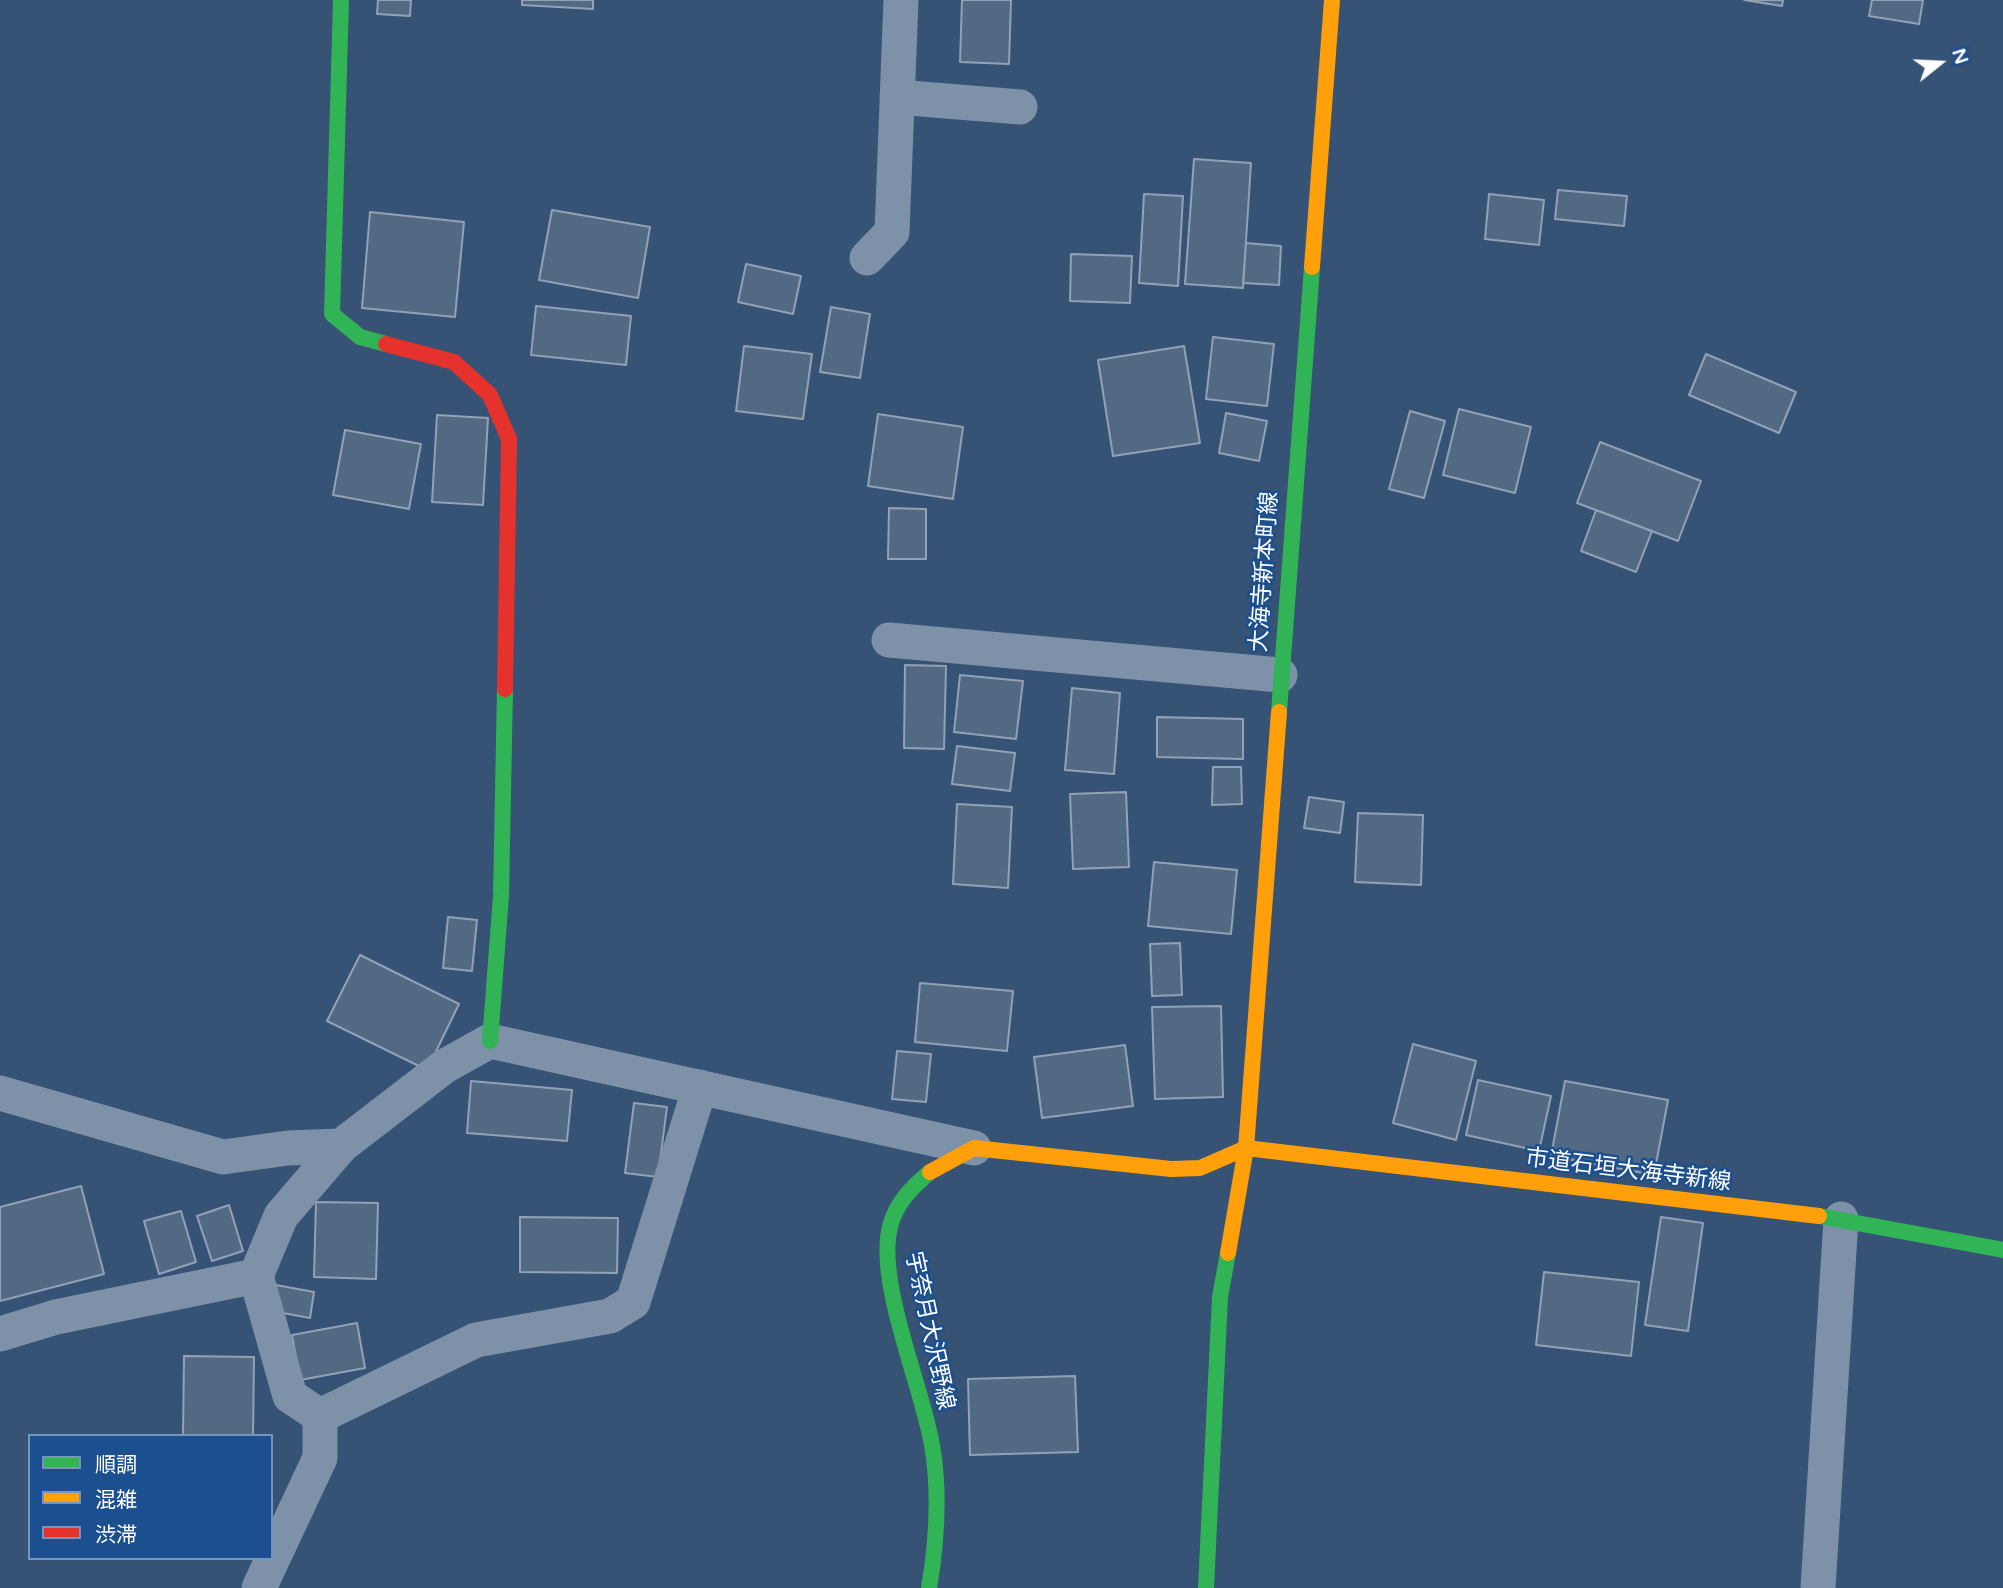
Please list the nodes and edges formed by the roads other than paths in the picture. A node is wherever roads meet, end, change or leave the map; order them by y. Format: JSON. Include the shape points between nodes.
{"nodes":[{"id":1,"x":341,"y":0,"type":"edge"},
{"id":2,"x":901,"y":0,"type":"edge"},
{"id":3,"x":1332,"y":0,"type":"edge"},
{"id":4,"x":897,"y":97,"type":"junction"},
{"id":5,"x":1020,"y":107,"type":"dead end"},
{"id":6,"x":867,"y":258,"type":"dead end"},
{"id":7,"x":889,"y":640,"type":"dead end"},
{"id":8,"x":1280,"y":675,"type":"junction"},
{"id":9,"x":490,"y":1041,"type":"junction"},
{"id":10,"x":700,"y":1087,"type":"junction"},
{"id":11,"x":0,"y":1093,"type":"edge"},
{"id":12,"x":341,"y":1146,"type":"junction"},
{"id":13,"x":1246,"y":1148,"type":"junction"},
{"id":14,"x":974,"y":1149,"type":"junction"},
{"id":15,"x":1841,"y":1219,"type":"junction"},
{"id":16,"x":2003,"y":1250,"type":"edge"},
{"id":17,"x":256,"y":1276,"type":"junction"},
{"id":18,"x":0,"y":1334,"type":"edge"},
{"id":19,"x":320,"y":1416,"type":"junction"},
{"id":20,"x":273,"y":1558,"type":"edge"},
{"id":21,"x":272,"y":1560,"type":"edge"},
{"id":22,"x":259,"y":1588,"type":"edge"},
{"id":23,"x":929,"y":1588,"type":"edge"},
{"id":24,"x":1206,"y":1588,"type":"edge"},
{"id":25,"x":1818,"y":1588,"type":"edge"}],
"edges":[{"from":1,"to":9,"type":"street","via":[[332,314],[360,337],[454,362],[490,395],[509,439],[501,896]]},
{"from":2,"to":4,"type":"street"},
{"from":3,"to":8,"type":"street","name":"大海寺新本町線"},
{"from":4,"to":5,"type":"street"},
{"from":4,"to":6,"type":"street","via":[[892,232]]},
{"from":7,"to":8,"type":"street"},
{"from":8,"to":13,"type":"street","name":"大海寺新本町線"},
{"from":9,"to":10,"type":"street"},
{"from":9,"to":12,"type":"street","via":[[445,1066]]},
{"from":10,"to":14,"type":"street"},
{"from":10,"to":19,"type":"street","via":[[633,1302],[610,1316],[476,1340]]},
{"from":11,"to":12,"type":"street","via":[[223,1157]]},
{"from":12,"to":17,"type":"street","via":[[281,1216]]},
{"from":13,"to":14,"type":"street","name":"宇奈月大沢野線","via":[[1200,1168],[1171,1169]]},
{"from":13,"to":15,"type":"street","name":"市道石垣大海寺新線"},
{"from":13,"to":24,"type":"street","name":"大海寺新本町線","via":[[1220,1297]]},
{"from":14,"to":23,"type":"street","name":"宇奈月大沢野線","via":[[950,1157],[923,1175],[897,1209],[887,1241],[892,1292],[932,1446],[937,1550]]},
{"from":15,"to":16,"type":"street","name":"市道石垣大海寺新線"},
{"from":15,"to":25,"type":"street"},
{"from":17,"to":18,"type":"street","via":[[55,1317]]},
{"from":17,"to":19,"type":"street","via":[[290,1395]]},
{"from":19,"to":20,"type":"street","via":[[320,1458]]},
{"from":21,"to":22,"type":"street"}]}
